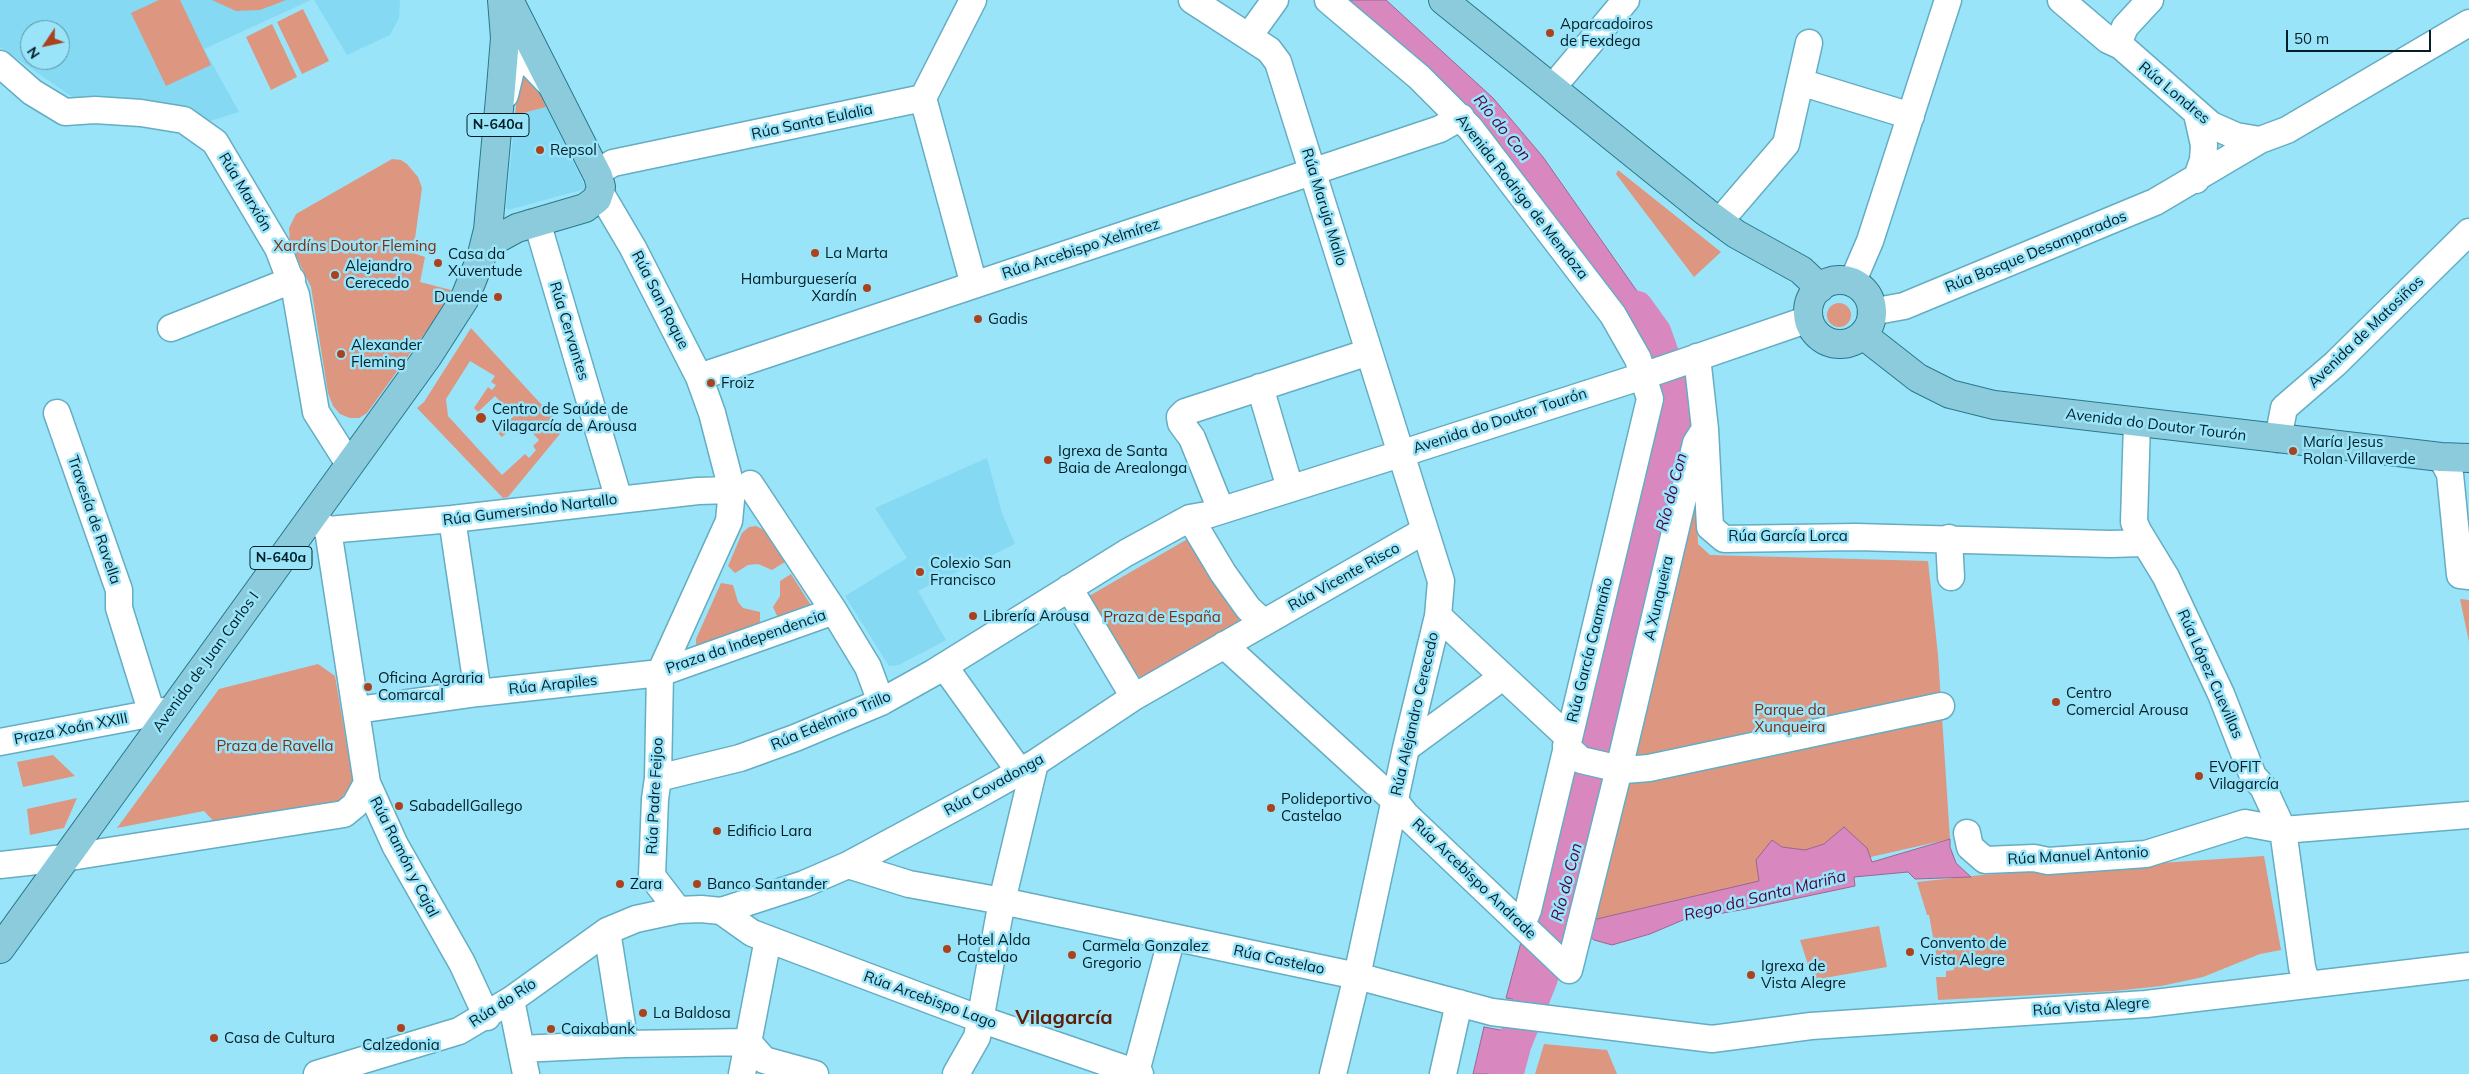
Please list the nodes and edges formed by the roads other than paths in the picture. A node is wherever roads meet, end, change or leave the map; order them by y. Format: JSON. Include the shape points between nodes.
{"nodes":[{"id":1,"x":502,"y":0,"type":"edge"},
{"id":2,"x":509,"y":0,"type":"edge"},
{"id":3,"x":973,"y":0,"type":"edge"},
{"id":4,"x":1192,"y":0,"type":"edge"},
{"id":5,"x":1275,"y":0,"type":"edge"},
{"id":6,"x":1328,"y":0,"type":"edge"},
{"id":7,"x":1443,"y":0,"type":"edge"},
{"id":8,"x":1626,"y":0,"type":"edge"},
{"id":9,"x":1948,"y":0,"type":"edge"},
{"id":10,"x":2061,"y":0,"type":"edge"},
{"id":11,"x":2150,"y":0,"type":"edge"},
{"id":12,"x":2469,"y":23,"type":"edge"},
{"id":13,"x":1249,"y":36,"type":"junction"},
{"id":14,"x":1809,"y":43,"type":"dead end"},
{"id":15,"x":2121,"y":46,"type":"junction"},
{"id":16,"x":0,"y":64,"type":"edge"},
{"id":17,"x":1800,"y":82,"type":"junction"},
{"id":18,"x":552,"y":86,"type":"junction"},
{"id":19,"x":1552,"y":88,"type":"junction"},
{"id":20,"x":923,"y":98,"type":"junction"},
{"id":21,"x":499,"y":110,"type":"junction"},
{"id":22,"x":2197,"y":114,"type":"junction"},
{"id":23,"x":1911,"y":116,"type":"junction"},
{"id":24,"x":1461,"y":117,"type":"junction"},
{"id":25,"x":2260,"y":140,"type":"junction"},
{"id":26,"x":495,"y":156,"type":"junction"},
{"id":27,"x":1313,"y":172,"type":"junction"},
{"id":28,"x":2196,"y":180,"type":"junction"},
{"id":29,"x":599,"y":184,"type":"junction"},
{"id":30,"x":1719,"y":222,"type":"junction"},
{"id":31,"x":526,"y":225,"type":"junction"},
{"id":32,"x":2469,"y":232,"type":"edge"},
{"id":33,"x":484,"y":250,"type":"junction"},
{"id":34,"x":292,"y":280,"type":"junction"},
{"id":35,"x":1852,"y":283,"type":"junction"},
{"id":36,"x":974,"y":285,"type":"junction"},
{"id":37,"x":1820,"y":288,"type":"junction"},
{"id":38,"x":1809,"y":319,"type":"junction"},
{"id":39,"x":1867,"y":323,"type":"junction"},
{"id":40,"x":171,"y":328,"type":"dead end"},
{"id":41,"x":1369,"y":352,"type":"junction"},
{"id":42,"x":1693,"y":359,"type":"junction"},
{"id":43,"x":1645,"y":375,"type":"junction"},
{"id":44,"x":700,"y":377,"type":"junction"},
{"id":45,"x":1260,"y":387,"type":"junction"},
{"id":46,"x":58,"y":413,"type":"dead end"},
{"id":47,"x":712,"y":413,"type":"joint"},
{"id":48,"x":2137,"y":423,"type":"junction"},
{"id":49,"x":1705,"y":430,"type":"junction"},
{"id":50,"x":2278,"y":439,"type":"junction"},
{"id":51,"x":1400,"y":454,"type":"junction"},
{"id":52,"x":2441,"y":458,"type":"junction"},
{"id":53,"x":2469,"y":458,"type":"edge"},
{"id":54,"x":349,"y":464,"type":"junction"},
{"id":55,"x":1287,"y":478,"type":"dead end"},
{"id":56,"x":741,"y":487,"type":"junction"},
{"id":57,"x":619,"y":500,"type":"junction"},
{"id":58,"x":1220,"y":510,"type":"junction"},
{"id":59,"x":1190,"y":518,"type":"junction"},
{"id":60,"x":452,"y":520,"type":"junction"},
{"id":61,"x":320,"y":524,"type":"junction"},
{"id":62,"x":1424,"y":531,"type":"junction"},
{"id":63,"x":1949,"y":538,"type":"junction"},
{"id":64,"x":2145,"y":543,"type":"junction"},
{"id":65,"x":2469,"y":576,"type":"edge"},
{"id":66,"x":1951,"y":577,"type":"dead end"},
{"id":67,"x":1069,"y":588,"type":"junction"},
{"id":68,"x":834,"y":612,"type":"junction"},
{"id":69,"x":1438,"y":616,"type":"junction"},
{"id":70,"x":1263,"y":622,"type":"junction"},
{"id":71,"x":1224,"y":645,"type":"junction"},
{"id":72,"x":944,"y":666,"type":"junction"},
{"id":73,"x":660,"y":673,"type":"junction"},
{"id":74,"x":1501,"y":678,"type":"junction"},
{"id":75,"x":478,"y":693,"type":"junction"},
{"id":76,"x":1134,"y":697,"type":"junction"},
{"id":77,"x":881,"y":702,"type":"junction"},
{"id":78,"x":1941,"y":706,"type":"dead end"},
{"id":79,"x":357,"y":710,"type":"junction"},
{"id":80,"x":161,"y":712,"type":"junction"},
{"id":81,"x":0,"y":742,"type":"edge"},
{"id":82,"x":1567,"y":742,"type":"junction"},
{"id":83,"x":1406,"y":748,"type":"junction"},
{"id":84,"x":1028,"y":767,"type":"junction"},
{"id":85,"x":1619,"y":769,"type":"junction"},
{"id":86,"x":658,"y":778,"type":"junction"},
{"id":87,"x":367,"y":783,"type":"junction"},
{"id":88,"x":1395,"y":801,"type":"junction"},
{"id":89,"x":2469,"y":815,"type":"edge"},
{"id":90,"x":2283,"y":830,"type":"junction"},
{"id":91,"x":1967,"y":833,"type":"dead end"},
{"id":92,"x":64,"y":858,"type":"junction"},
{"id":93,"x":0,"y":865,"type":"edge"},
{"id":94,"x":848,"y":865,"type":"junction"},
{"id":95,"x":1002,"y":901,"type":"junction"},
{"id":96,"x":678,"y":910,"type":"junction"},
{"id":97,"x":721,"y":911,"type":"junction"},
{"id":98,"x":1522,"y":925,"type":"junction"},
{"id":99,"x":607,"y":931,"type":"junction"},
{"id":100,"x":1172,"y":937,"type":"junction"},
{"id":101,"x":768,"y":938,"type":"junction"},
{"id":102,"x":0,"y":949,"type":"edge"},
{"id":103,"x":2469,"y":966,"type":"edge"},
{"id":104,"x":1569,"y":970,"type":"joint"},
{"id":105,"x":1357,"y":976,"type":"junction"},
{"id":106,"x":2307,"y":985,"type":"junction"},
{"id":107,"x":511,"y":1000,"type":"junction"},
{"id":108,"x":1459,"y":1003,"type":"junction"},
{"id":109,"x":487,"y":1016,"type":"junction"},
{"id":110,"x":980,"y":1019,"type":"junction"},
{"id":111,"x":1712,"y":1039,"type":"joint"},
{"id":112,"x":748,"y":1042,"type":"junction"},
{"id":113,"x":624,"y":1044,"type":"junction"},
{"id":114,"x":523,"y":1062,"type":"edge"},
{"id":115,"x":1138,"y":1073,"type":"edge"},
{"id":116,"x":317,"y":1074,"type":"edge"},
{"id":117,"x":742,"y":1074,"type":"edge"},
{"id":118,"x":815,"y":1074,"type":"edge"},
{"id":119,"x":956,"y":1074,"type":"edge"},
{"id":120,"x":1333,"y":1074,"type":"edge"},
{"id":121,"x":1443,"y":1074,"type":"edge"}],
"edges":[{"from":1,"to":21,"type":"main road","name":"Avenida de Juan Carlos I","number":"N-640a","via":[[505,38]]},
{"from":2,"to":18,"type":"main road","name":"Rúa San Roque"},
{"from":3,"to":20,"type":"street"},
{"from":4,"to":13,"type":"street","name":"Rúa Maruja Mallo"},
{"from":5,"to":13,"type":"street"},
{"from":6,"to":24,"type":"street","name":"Avenida Rodrigo de Mendoza"},
{"from":7,"to":19,"type":"main road"},
{"from":8,"to":19,"type":"street"},
{"from":9,"to":23,"type":"street"},
{"from":10,"to":15,"type":"street","name":"Rúa Londres","via":[[2108,40]]},
{"from":11,"to":15,"type":"street","via":[[2125,27]]},
{"from":12,"to":25,"type":"street","name":"Rúa Bosque Desamparados","via":[[2287,130]]},
{"from":13,"to":27,"type":"street","name":"Rúa Maruja Mallo","via":[[1269,50],[1278,62]]},
{"from":14,"to":17,"type":"street"},
{"from":15,"to":22,"type":"street","name":"Rúa Londres"},
{"from":16,"to":34,"type":"street","name":"Rúa Marxión","via":[[32,92],[65,112],[141,112],[184,120],[215,142],[278,248]]},
{"from":17,"to":23,"type":"street"},
{"from":17,"to":30,"type":"street","via":[[1786,144]]},
{"from":18,"to":21,"type":"street","name":"Avenida de Juan Carlos I","via":[[529,62],[518,61],[511,70]]},
{"from":18,"to":29,"type":"main road","name":"Rúa San Roque"},
{"from":19,"to":30,"type":"main road"},
{"from":20,"to":29,"type":"street","name":"Rúa Santa Eulalia","via":[[613,163],[600,170]]},
{"from":20,"to":36,"type":"street"},
{"from":21,"to":26,"type":"main road","name":"Avenida de Juan Carlos I","number":"N-640a"},
{"from":22,"to":25,"type":"street","name":"Rúa Londres","via":[[2224,131]]},
{"from":22,"to":28,"type":"street","via":[[2204,145]]},
{"from":23,"to":35,"type":"street","via":[[1865,255]]},
{"from":24,"to":27,"type":"street","name":"Rúa Arcebispo Xelmírez","via":[[1440,129]]},
{"from":24,"to":43,"type":"street","name":"Avenida Rodrigo de Mendoza","via":[[1613,315]]},
{"from":25,"to":28,"type":"street","name":"Rúa Bosque Desamparados"},
{"from":26,"to":31,"type":"street","name":"Avenida de Juan Carlos I","via":[[500,178],[498,214],[503,222],[514,226]]},
{"from":26,"to":33,"type":"main road","name":"Avenida de Juan Carlos I","number":"N-640a"},
{"from":27,"to":36,"type":"street","name":"Rúa Arcebispo Xelmírez"},
{"from":27,"to":41,"type":"street","name":"Rúa Maruja Mallo"},
{"from":28,"to":39,"type":"street","name":"Rúa Bosque Desamparados","via":[[2137,210]]},
{"from":29,"to":31,"type":"main road","via":[[597,199],[585,208]]},
{"from":29,"to":44,"type":"street","name":"Rúa San Roque"},
{"from":30,"to":37,"type":"main road","via":[[1801,270]]},
{"from":31,"to":33,"type":"main road","via":[[495,240]]},
{"from":31,"to":57,"type":"street","name":"Rúa Cervantes","via":[[540,232]]},
{"from":32,"to":50,"type":"street","name":"Avenida de Matosiños","via":[[2335,364],[2284,408]]},
{"from":33,"to":54,"type":"main road","name":"Avenida de Juan Carlos I","number":"N-640a","via":[[454,316]]},
{"from":34,"to":40,"type":"street"},
{"from":34,"to":54,"type":"street","name":"Rúa Marxión","via":[[316,412]]},
{"from":35,"to":37,"type":"main road","via":[[1836,281]]},
{"from":35,"to":39,"type":"main road","via":[[1866,295]]},
{"from":36,"to":44,"type":"street","name":"Rúa Arcebispo Xelmírez"},
{"from":37,"to":38,"type":"main road","via":[[1810,302]]},
{"from":38,"to":39,"type":"main road","via":[[1818,336],[1836,344],[1855,340]]},
{"from":38,"to":42,"type":"street","name":"Avenida do Doutor Tourón"},
{"from":39,"to":48,"type":"main road","name":"Avenida do Doutor Tourón","via":[[1918,378],[1950,394],[1994,405]]},
{"from":41,"to":45,"type":"street"},
{"from":41,"to":51,"type":"street","name":"Rúa Maruja Mallo"},
{"from":42,"to":43,"type":"street","name":"Avenida do Doutor Tourón"},
{"from":42,"to":49,"type":"street","name":"Rúa García Lorca"},
{"from":43,"to":51,"type":"street","name":"Avenida do Doutor Tourón"},
{"from":43,"to":82,"type":"street","name":"Rúa García Caamaño","via":[[1650,399]]},
{"from":44,"to":47,"type":"street","name":"Rúa San Roque"},
{"from":45,"to":55,"type":"street"},
{"from":45,"to":58,"type":"street","via":[[1185,412],[1180,417],[1192,438]]},
{"from":46,"to":80,"type":"street","name":"Travesía de Ravella","via":[[119,590],[120,608]]},
{"from":47,"to":56,"type":"street","name":"Praza da Independencia"},
{"from":48,"to":50,"type":"main road","name":"Avenida do Doutor Tourón"},
{"from":48,"to":64,"type":"street","name":"Rúa López Cuevillas","via":[[2134,522]]},
{"from":49,"to":63,"type":"street","name":"Rúa García Lorca","via":[[1710,527],[1724,539]]},
{"from":49,"to":85,"type":"street","name":"A Xunqueira","via":[[1696,443]]},
{"from":50,"to":52,"type":"main road","name":"Avenida do Doutor Tourón"},
{"from":51,"to":58,"type":"street","name":"Avenida do Doutor Tourón"},
{"from":51,"to":62,"type":"street","name":"Rúa Alejandro Cerecedo"},
{"from":52,"to":53,"type":"main road","name":"Avenida do Doutor Tourón"},
{"from":52,"to":65,"type":"street","via":[[2450,474],[2460,575]]},
{"from":54,"to":61,"type":"main road","name":"Avenida de Juan Carlos I","number":"N-640a"},
{"from":56,"to":57,"type":"street","name":"Rúa Gumersindo Nartallo"},
{"from":56,"to":68,"type":"street","name":"Praza da Independencia"},
{"from":56,"to":73,"type":"street","name":"Praza da Independencia","via":[[729,522]]},
{"from":57,"to":60,"type":"street","name":"Rúa Gumersindo Nartallo"},
{"from":58,"to":59,"type":"street","name":"Avenida do Doutor Tourón"},
{"from":59,"to":67,"type":"street"},
{"from":59,"to":70,"type":"street","via":[[1223,573],[1248,608]]},
{"from":60,"to":61,"type":"street","name":"Rúa Gumersindo Nartallo"},
{"from":60,"to":75,"type":"street"},
{"from":61,"to":79,"type":"street","name":"Rúa Ramón y Cajal"},
{"from":61,"to":80,"type":"main road","name":"Avenida de Juan Carlos I","number":"N-640a"},
{"from":62,"to":69,"type":"street","name":"Rúa Alejandro Cerecedo","via":[[1441,582]]},
{"from":62,"to":70,"type":"street","name":"Rúa Vicente Risco"},
{"from":63,"to":64,"type":"street","name":"Rúa García Lorca"},
{"from":63,"to":66,"type":"street"},
{"from":64,"to":90,"type":"street","name":"Rúa López Cuevillas","via":[[2166,577],[2221,694],[2253,776],[2263,787]]},
{"from":67,"to":72,"type":"street","name":"Rúa Edelmiro Trillo"},
{"from":67,"to":76,"type":"street"},
{"from":68,"to":73,"type":"street","name":"Praza da Independencia"},
{"from":68,"to":77,"type":"street","via":[[868,667]]},
{"from":69,"to":74,"type":"street"},
{"from":69,"to":83,"type":"street","name":"Rúa Alejandro Cerecedo"},
{"from":70,"to":71,"type":"street"},
{"from":71,"to":76,"type":"street"},
{"from":71,"to":88,"type":"street","name":"Rúa Arcebispo Andrade"},
{"from":72,"to":77,"type":"street","name":"Rúa Edelmiro Trillo"},
{"from":72,"to":84,"type":"street"},
{"from":73,"to":75,"type":"street","name":"Rúa Arapiles"},
{"from":73,"to":86,"type":"street","name":"Rúa Padre Feijoo"},
{"from":74,"to":82,"type":"street"},
{"from":74,"to":83,"type":"street"},
{"from":75,"to":79,"type":"street","name":"Rúa Arapiles"},
{"from":76,"to":84,"type":"street","name":"Rúa Covadonga"},
{"from":77,"to":86,"type":"street","name":"Rúa Edelmiro Trillo","via":[[740,758]]},
{"from":78,"to":85,"type":"street","via":[[1649,768]]},
{"from":79,"to":87,"type":"street","name":"Rúa Ramón y Cajal"},
{"from":80,"to":81,"type":"street","name":"Praza Xoán XXIII"},
{"from":80,"to":92,"type":"main road","name":"Avenida de Juan Carlos I","number":"N-640a"},
{"from":82,"to":85,"type":"street","via":[[1581,760]]},
{"from":82,"to":98,"type":"street","name":"Rúa García Caamaño"},
{"from":83,"to":88,"type":"street","name":"Rúa Alejandro Cerecedo"},
{"from":84,"to":94,"type":"street","name":"Rúa Covadonga"},
{"from":84,"to":95,"type":"street"},
{"from":85,"to":104,"type":"street","name":"A Xunqueira"},
{"from":86,"to":96,"type":"street","name":"Rúa Padre Feijoo","via":[[652,876]]},
{"from":87,"to":92,"type":"street","via":[[355,805],[344,814]]},
{"from":87,"to":109,"type":"street","name":"Rúa Ramón y Cajal","via":[[395,845],[462,963]]},
{"from":88,"to":98,"type":"street","name":"Rúa Arcebispo Andrade"},
{"from":88,"to":105,"type":"street","name":"Rúa Alejandro Cerecedo"},
{"from":89,"to":90,"type":"street","name":"Rúa Manuel Antonio"},
{"from":90,"to":91,"type":"street","name":"Rúa Manuel Antonio","via":[[2245,823],[2146,854],[2048,861],[2034,858],[1985,860],[1970,848]]},
{"from":90,"to":106,"type":"street","name":"Rúa López Cuevillas"},
{"from":92,"to":93,"type":"street"},
{"from":92,"to":102,"type":"main road","name":"Avenida de Juan Carlos I","number":"N-640a"},
{"from":94,"to":95,"type":"street","name":"Rúa Castelao","via":[[909,884]]},
{"from":94,"to":97,"type":"street","name":"Rúa Covadonga","via":[[804,884]]},
{"from":95,"to":100,"type":"street","name":"Rúa Castelao"},
{"from":95,"to":110,"type":"street"},
{"from":96,"to":97,"type":"street","name":"Rúa do Río"},
{"from":96,"to":99,"type":"street","name":"Rúa do Río","via":[[636,919]]},
{"from":97,"to":101,"type":"street","name":"Rúa Arcebispo Lago","via":[[752,933]]},
{"from":98,"to":104,"type":"street","name":"Rúa Arcebispo Andrade"},
{"from":99,"to":107,"type":"street","name":"Rúa do Río"},
{"from":99,"to":113,"type":"street"},
{"from":100,"to":105,"type":"street","name":"Rúa Castelao"},
{"from":100,"to":115,"type":"street"},
{"from":101,"to":110,"type":"street","name":"Rúa Arcebispo Lago"},
{"from":101,"to":112,"type":"street"},
{"from":103,"to":106,"type":"street","name":"Rúa Vista Alegre"},
{"from":105,"to":108,"type":"street","name":"Rúa Castelao"},
{"from":105,"to":120,"type":"street","name":"Rúa Alejandro Cerecedo"},
{"from":106,"to":111,"type":"street","name":"Rúa Vista Alegre","via":[[2146,1004],[1811,1026]]},
{"from":107,"to":109,"type":"street","name":"Rúa do Río"},
{"from":107,"to":114,"type":"street"},
{"from":108,"to":111,"type":"street","name":"Rúa Castelao","via":[[1492,1012],[1562,1022]]},
{"from":108,"to":121,"type":"street"},
{"from":109,"to":116,"type":"street","name":"Rúa do Río","via":[[459,1031]]},
{"from":110,"to":115,"type":"street","name":"Rúa Arcebispo Lago"},
{"from":110,"to":119,"type":"street","via":[[977,1037]]},
{"from":112,"to":113,"type":"street"},
{"from":112,"to":117,"type":"street"},
{"from":112,"to":118,"type":"street","via":[[764,1060]]},
{"from":113,"to":114,"type":"street"}]}
